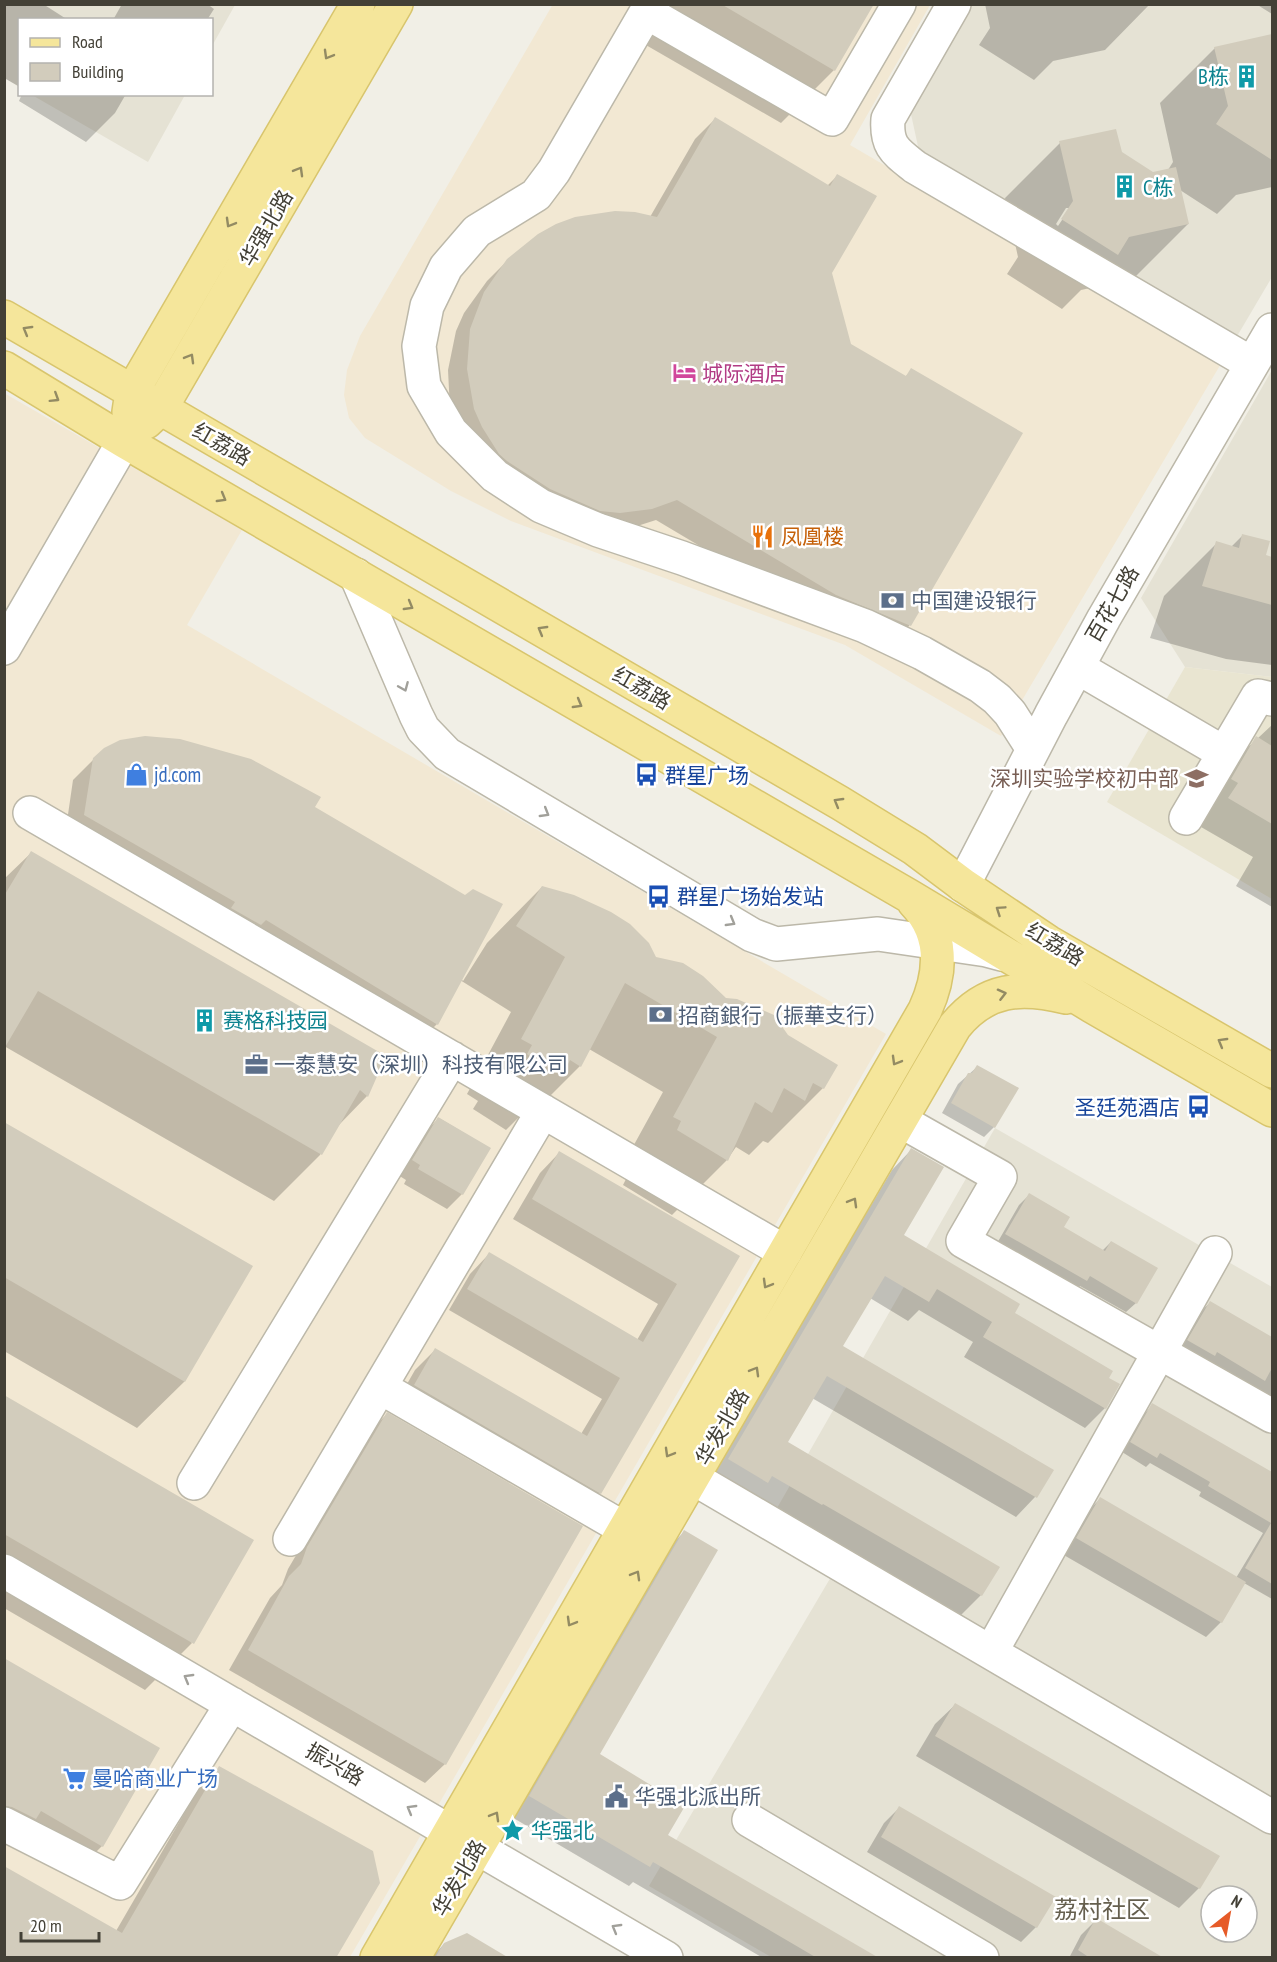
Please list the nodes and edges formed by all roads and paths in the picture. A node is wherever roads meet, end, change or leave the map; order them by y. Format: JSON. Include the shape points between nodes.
{"nodes":[{"id":1,"x":358,"y":4,"type":"edge"},
{"id":2,"x":396,"y":4,"type":"edge"},
{"id":3,"x":899,"y":4,"type":"edge"},
{"id":4,"x":954,"y":4,"type":"edge"},
{"id":5,"x":648,"y":8,"type":"edge"},
{"id":6,"x":4,"y":317,"type":"edge"},
{"id":7,"x":1272,"y":330,"type":"edge"},
{"id":8,"x":1252,"y":364,"type":"junction"},
{"id":9,"x":4,"y":368,"type":"edge"},
{"id":10,"x":132,"y":392,"type":"junction"},
{"id":11,"x":161,"y":408,"type":"junction"},
{"id":12,"x":124,"y":441,"type":"junction"},
{"id":13,"x":356,"y":575,"type":"junction"},
{"id":14,"x":4,"y":648,"type":"edge"},
{"id":15,"x":1077,"y":667,"type":"junction"},
{"id":16,"x":1272,"y":699,"type":"edge"},
{"id":17,"x":1033,"y":749,"type":"junction"},
{"id":18,"x":1224,"y":753,"type":"junction"},
{"id":19,"x":30,"y":813,"type":"dead end"},
{"id":20,"x":1186,"y":818,"type":"dead end"},
{"id":21,"x":963,"y":885,"type":"junction"},
{"id":22,"x":909,"y":896,"type":"junction"},
{"id":23,"x":937,"y":942,"type":"junction"},
{"id":24,"x":1009,"y":957,"type":"junction"},
{"id":25,"x":1092,"y":1006,"type":"junction"},
{"id":26,"x":452,"y":1058,"type":"junction"},
{"id":27,"x":1269,"y":1067,"type":"edge"},
{"id":28,"x":1272,"y":1110,"type":"edge"},
{"id":29,"x":543,"y":1111,"type":"junction"},
{"id":30,"x":901,"y":1120,"type":"junction"},
{"id":31,"x":785,"y":1252,"type":"junction"},
{"id":32,"x":1215,"y":1253,"type":"dead end"},
{"id":33,"x":1159,"y":1352,"type":"junction"},
{"id":34,"x":380,"y":1387,"type":"junction"},
{"id":35,"x":1272,"y":1416,"type":"edge"},
{"id":36,"x":693,"y":1478,"type":"junction"},
{"id":37,"x":194,"y":1483,"type":"dead end"},
{"id":38,"x":625,"y":1529,"type":"junction"},
{"id":39,"x":290,"y":1539,"type":"dead end"},
{"id":40,"x":4,"y":1570,"type":"edge"},
{"id":41,"x":991,"y":1652,"type":"junction"},
{"id":42,"x":232,"y":1704,"type":"junction"},
{"id":43,"x":1272,"y":1817,"type":"edge"},
{"id":44,"x":749,"y":1820,"type":"dead end"},
{"id":45,"x":4,"y":1824,"type":"edge"},
{"id":46,"x":463,"y":1839,"type":"junction"},
{"id":47,"x":376,"y":1958,"type":"edge"},
{"id":48,"x":413,"y":1958,"type":"edge"},
{"id":49,"x":666,"y":1958,"type":"edge"},
{"id":50,"x":982,"y":1958,"type":"edge"}],
"edges":[{"from":1,"to":10,"type":"main road","name":"华强北路","one_way":true},
{"from":11,"to":2,"type":"main road","name":"华强北路","one_way":true},
{"from":3,"to":5,"type":"street","via":[[832,119]]},
{"from":4,"to":8,"type":"street","via":[[888,119],[887,135],[896,152],[915,167]]},
{"from":5,"to":17,"type":"street","via":[[554,171],[536,195],[477,231],[446,267],[427,306],[419,345],[424,386],[451,432],[495,476],[541,506],[865,626],[922,653],[997,699]]},
{"from":10,"to":6,"type":"main road","name":"红荔路","one_way":true},
{"from":7,"to":8,"type":"street","name":"百花七路"},
{"from":8,"to":15,"type":"street","name":"百花七路"},
{"from":9,"to":12,"type":"main road","name":"红荔路","one_way":true},
{"from":10,"to":11,"type":"main road","name":"红荔路"},
{"from":10,"to":12,"type":"main road","name":"华强北路"},
{"from":11,"to":12,"type":"main road","name":"华强北路"},
{"from":21,"to":11,"type":"main road","name":"红荔路","one_way":true,"via":[[915,849],[840,803]]},
{"from":12,"to":13,"type":"main road","name":"红荔路","one_way":true},
{"from":12,"to":14,"type":"street","name":"华强北路"},
{"from":13,"to":22,"type":"main road","name":"红荔路","one_way":true},
{"from":13,"to":23,"type":"street","one_way":true,"via":[[416,715],[435,743],[459,762],[765,941],[787,943],[878,934]]},
{"from":15,"to":17,"type":"street","name":"百花七路"},
{"from":15,"to":18,"type":"street"},
{"from":16,"to":18,"type":"street","via":[[1258,696]]},
{"from":17,"to":21,"type":"street","name":"百花七路"},
{"from":18,"to":20,"type":"street"},
{"from":19,"to":26,"type":"street"},
{"from":27,"to":21,"type":"main road","name":"红荔路","one_way":true,"via":[[1048,942]]},
{"from":22,"to":23,"type":"main road","name":"华发北路","via":[[926,917]]},
{"from":22,"to":24,"type":"main road","name":"红荔路"},
{"from":23,"to":24,"type":"street"},
{"from":23,"to":31,"type":"main road","name":"华发北路","one_way":true,"via":[[936,982],[925,1010]]},
{"from":24,"to":25,"type":"main road","name":"红荔路"},
{"from":25,"to":28,"type":"main road","name":"红荔路"},
{"from":30,"to":25,"type":"main road","name":"华发北路","one_way":true,"via":[[956,1026],[981,1002],[1014,991],[1034,991]]},
{"from":26,"to":29,"type":"street"},
{"from":26,"to":37,"type":"street"},
{"from":29,"to":31,"type":"street"},
{"from":29,"to":34,"type":"street"},
{"from":30,"to":33,"type":"street","via":[[1000,1177],[963,1241]]},
{"from":36,"to":30,"type":"main road","name":"华发北路","one_way":true},
{"from":31,"to":38,"type":"main road","name":"华发北路","one_way":true},
{"from":32,"to":33,"type":"street"},
{"from":33,"to":35,"type":"street"},
{"from":33,"to":41,"type":"street"},
{"from":34,"to":38,"type":"street"},
{"from":34,"to":39,"type":"street"},
{"from":36,"to":41,"type":"street"},
{"from":46,"to":36,"type":"main road","name":"华发北路","one_way":true},
{"from":38,"to":46,"type":"main road","name":"华发北路","one_way":true},
{"from":42,"to":40,"type":"street","name":"振兴路","one_way":true},
{"from":41,"to":43,"type":"street"},
{"from":42,"to":45,"type":"street","via":[[120,1883]]},
{"from":46,"to":42,"type":"street","name":"振兴路","one_way":true},
{"from":44,"to":50,"type":"street"},
{"from":46,"to":47,"type":"main road","name":"华发北路"},
{"from":46,"to":48,"type":"main road","name":"华发北路"},
{"from":49,"to":46,"type":"street","name":"振兴路","one_way":true}]}
